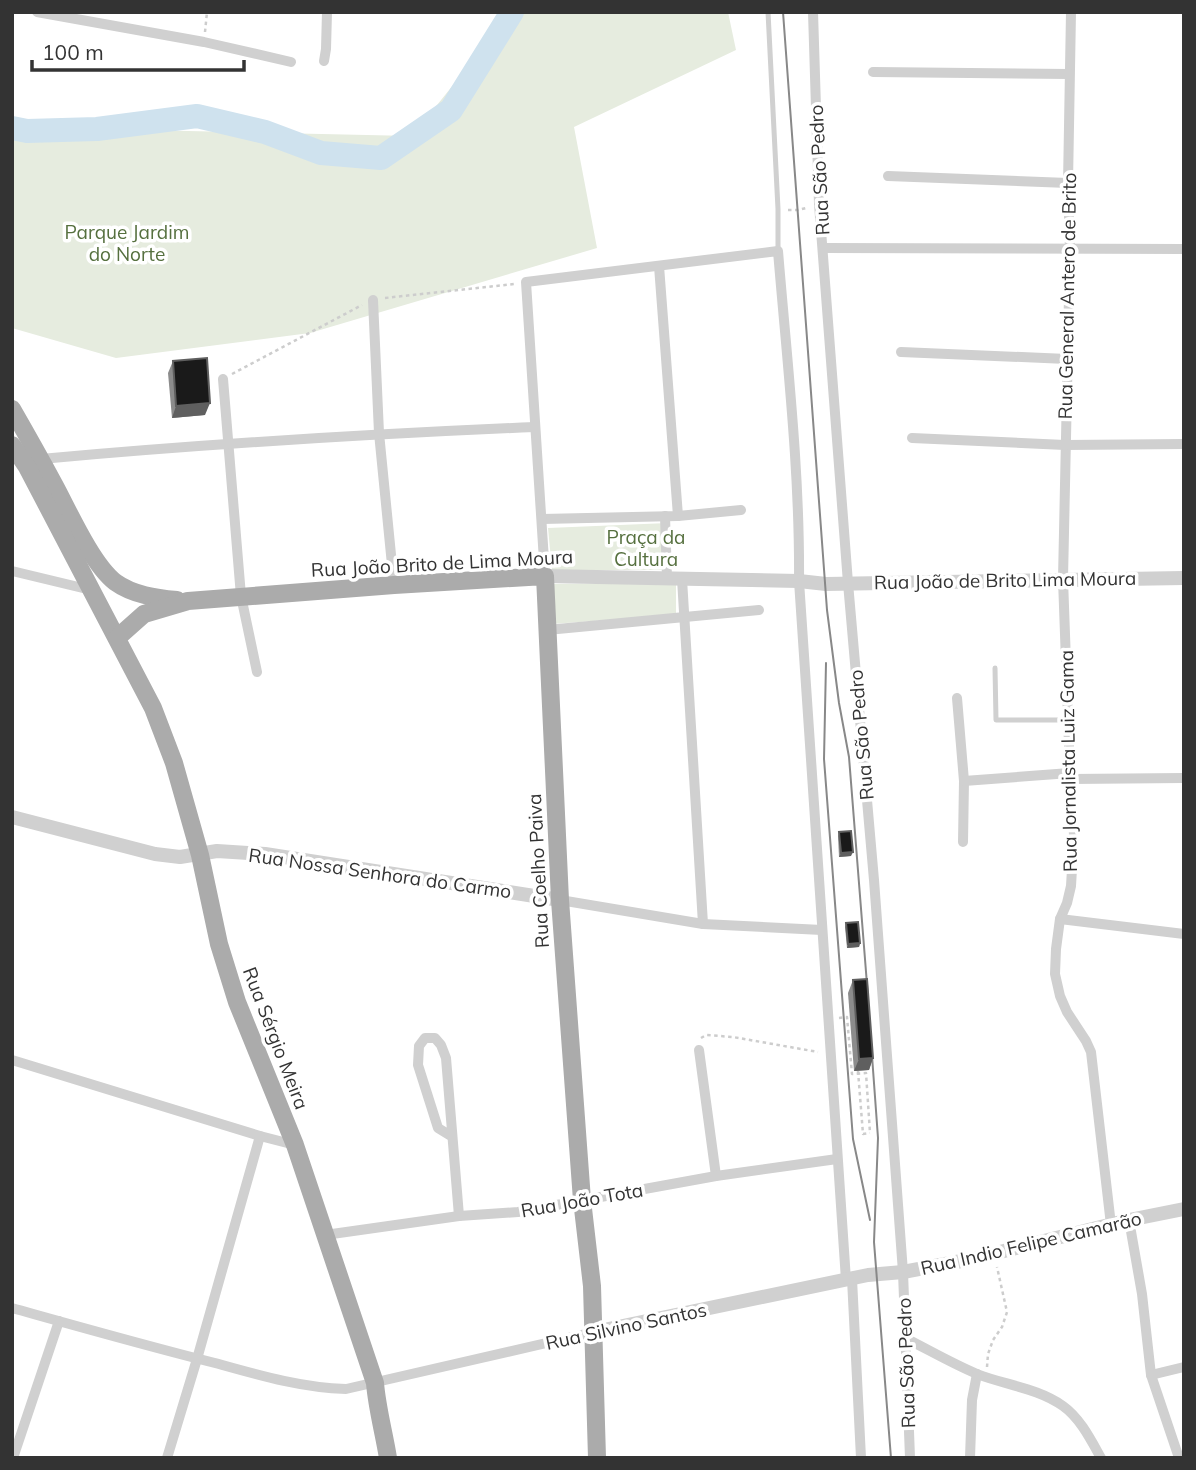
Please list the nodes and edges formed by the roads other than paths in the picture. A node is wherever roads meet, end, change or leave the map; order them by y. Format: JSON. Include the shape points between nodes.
{"nodes":[{"id":1,"x":37,"y":12,"type":"edge"},
{"id":2,"x":327,"y":12,"type":"edge"},
{"id":3,"x":768,"y":12,"type":"edge"},
{"id":4,"x":813,"y":12,"type":"edge"},
{"id":5,"x":1071,"y":12,"type":"edge"},
{"id":6,"x":324,"y":61,"type":"dead end"},
{"id":7,"x":291,"y":62,"type":"dead end"},
{"id":8,"x":873,"y":72,"type":"dead end"},
{"id":9,"x":1069,"y":74,"type":"junction"},
{"id":10,"x":888,"y":176,"type":"dead end"},
{"id":11,"x":1068,"y":183,"type":"junction"},
{"id":12,"x":823,"y":247,"type":"junction"},
{"id":13,"x":1184,"y":249,"type":"edge"},
{"id":14,"x":1070,"y":250,"type":"junction"},
{"id":15,"x":778,"y":251,"type":"junction"},
{"id":16,"x":659,"y":266,"type":"junction"},
{"id":17,"x":373,"y":300,"type":"dead end"},
{"id":18,"x":901,"y":352,"type":"dead end"},
{"id":19,"x":1067,"y":359,"type":"junction"},
{"id":20,"x":223,"y":379,"type":"dead end"},
{"id":21,"x":12,"y":410,"type":"edge"},
{"id":22,"x":535,"y":427,"type":"junction"},
{"id":23,"x":379,"y":433,"type":"junction"},
{"id":24,"x":912,"y":438,"type":"dead end"},
{"id":25,"x":1184,"y":444,"type":"edge"},
{"id":26,"x":12,"y":445,"type":"edge"},
{"id":27,"x":229,"y":445,"type":"junction"},
{"id":28,"x":1065,"y":445,"type":"junction"},
{"id":29,"x":41,"y":459,"type":"junction"},
{"id":30,"x":741,"y":510,"type":"dead end"},
{"id":31,"x":665,"y":516,"type":"junction"},
{"id":32,"x":678,"y":516,"type":"junction"},
{"id":33,"x":542,"y":519,"type":"junction"},
{"id":34,"x":12,"y":571,"type":"edge"},
{"id":35,"x":545,"y":576,"type":"junction"},
{"id":36,"x":1184,"y":578,"type":"edge"},
{"id":37,"x":674,"y":579,"type":"junction"},
{"id":38,"x":1063,"y":579,"type":"junction"},
{"id":39,"x":799,"y":582,"type":"junction"},
{"id":40,"x":848,"y":583,"type":"junction"},
{"id":41,"x":826,"y":584,"type":"joint"},
{"id":42,"x":394,"y":585,"type":"junction"},
{"id":43,"x":92,"y":590,"type":"junction"},
{"id":44,"x":241,"y":596,"type":"junction"},
{"id":45,"x":188,"y":601,"type":"junction"},
{"id":46,"x":759,"y":610,"type":"dead end"},
{"id":47,"x":684,"y":618,"type":"junction"},
{"id":48,"x":547,"y":630,"type":"junction"},
{"id":49,"x":117,"y":638,"type":"junction"},
{"id":50,"x":995,"y":668,"type":"dead end"},
{"id":51,"x":257,"y":672,"type":"dead end"},
{"id":52,"x":957,"y":698,"type":"dead end"},
{"id":53,"x":1069,"y":720,"type":"junction"},
{"id":54,"x":1070,"y":776,"type":"junction"},
{"id":55,"x":1184,"y":778,"type":"edge"},
{"id":56,"x":964,"y":781,"type":"junction"},
{"id":57,"x":12,"y":817,"type":"edge"},
{"id":58,"x":963,"y":842,"type":"dead end"},
{"id":59,"x":200,"y":855,"type":"junction"},
{"id":60,"x":560,"y":900,"type":"junction"},
{"id":61,"x":1060,"y":919,"type":"junction"},
{"id":62,"x":703,"y":924,"type":"junction"},
{"id":63,"x":822,"y":930,"type":"junction"},
{"id":64,"x":1184,"y":934,"type":"edge"},
{"id":65,"x":699,"y":1050,"type":"road end"},
{"id":66,"x":12,"y":1060,"type":"edge"},
{"id":67,"x":260,"y":1136,"type":"junction"},
{"id":68,"x":451,"y":1136,"type":"junction"},
{"id":69,"x":295,"y":1145,"type":"junction"},
{"id":70,"x":837,"y":1159,"type":"junction"},
{"id":71,"x":716,"y":1176,"type":"junction"},
{"id":72,"x":582,"y":1199,"type":"junction"},
{"id":73,"x":1184,"y":1209,"type":"edge"},
{"id":74,"x":459,"y":1216,"type":"junction"},
{"id":75,"x":1129,"y":1220,"type":"junction"},
{"id":76,"x":1111,"y":1225,"type":"junction"},
{"id":77,"x":325,"y":1235,"type":"junction"},
{"id":78,"x":903,"y":1272,"type":"junction"},
{"id":79,"x":877,"y":1274,"type":"joint"},
{"id":80,"x":849,"y":1279,"type":"junction"},
{"id":81,"x":12,"y":1308,"type":"edge"},
{"id":82,"x":59,"y":1321,"type":"junction"},
{"id":83,"x":594,"y":1332,"type":"junction"},
{"id":84,"x":905,"y":1338,"type":"junction"},
{"id":85,"x":197,"y":1359,"type":"junction"},
{"id":86,"x":1184,"y":1367,"type":"edge"},
{"id":87,"x":981,"y":1375,"type":"junction"},
{"id":88,"x":1151,"y":1375,"type":"junction"},
{"id":89,"x":375,"y":1383,"type":"junction"},
{"id":90,"x":13,"y":1458,"type":"edge"},
{"id":91,"x":167,"y":1458,"type":"edge"},
{"id":92,"x":388,"y":1458,"type":"edge"},
{"id":93,"x":597,"y":1458,"type":"edge"},
{"id":94,"x":861,"y":1458,"type":"edge"},
{"id":95,"x":910,"y":1458,"type":"edge"},
{"id":96,"x":970,"y":1458,"type":"edge"},
{"id":97,"x":1101,"y":1458,"type":"edge"},
{"id":98,"x":1179,"y":1458,"type":"edge"}],
"edges":[{"from":1,"to":7,"type":"street"},
{"from":2,"to":6,"type":"street"},
{"from":3,"to":15,"type":"lane"},
{"from":4,"to":12,"type":"street","name":"Rua São Pedro"},
{"from":5,"to":9,"type":"street","name":"Rua General Antero de Brito"},
{"from":8,"to":9,"type":"street"},
{"from":9,"to":11,"type":"street","name":"Rua General Antero de Brito"},
{"from":10,"to":11,"type":"street"},
{"from":11,"to":14,"type":"street","name":"Rua General Antero de Brito"},
{"from":12,"to":14,"type":"street"},
{"from":12,"to":40,"type":"street","name":"Rua São Pedro"},
{"from":13,"to":14,"type":"street"},
{"from":14,"to":19,"type":"street","name":"Rua General Antero de Brito"},
{"from":15,"to":16,"type":"street"},
{"from":15,"to":39,"type":"street"},
{"from":16,"to":22,"type":"street","name":"Rua Coelho Paiva","via":[[526,282]]},
{"from":16,"to":32,"type":"street"},
{"from":17,"to":23,"type":"street"},
{"from":18,"to":19,"type":"street"},
{"from":19,"to":28,"type":"street","name":"Rua General Antero de Brito"},
{"from":20,"to":27,"type":"street"},
{"from":21,"to":29,"type":"main road"},
{"from":22,"to":23,"type":"street"},
{"from":22,"to":33,"type":"street","name":"Rua Coelho Paiva"},
{"from":23,"to":27,"type":"street"},
{"from":23,"to":42,"type":"street"},
{"from":24,"to":28,"type":"street"},
{"from":25,"to":28,"type":"street"},
{"from":26,"to":43,"type":"main road","name":"Rua Sérgio Meira"},
{"from":27,"to":29,"type":"street"},
{"from":27,"to":44,"type":"street"},
{"from":28,"to":38,"type":"street","name":"Rua General Antero de Brito"},
{"from":29,"to":45,"type":"main road","via":[[82,538],[115,582],[144,595]]},
{"from":30,"to":32,"type":"street"},
{"from":31,"to":32,"type":"street"},
{"from":31,"to":33,"type":"street"},
{"from":31,"to":37,"type":"street"},
{"from":33,"to":35,"type":"street","name":"Rua Coelho Paiva"},
{"from":34,"to":43,"type":"street"},
{"from":35,"to":37,"type":"street","name":"Rua João Brito de Lima Moura"},
{"from":35,"to":42,"type":"main road","name":"Rua João Brito de Lima Moura"},
{"from":35,"to":48,"type":"main road","name":"Rua Coelho Paiva"},
{"from":36,"to":38,"type":"street","name":"Rua João de Brito Lima Moura"},
{"from":37,"to":39,"type":"street","name":"Rua João Brito de Lima Moura"},
{"from":37,"to":47,"type":"street"},
{"from":38,"to":40,"type":"street","name":"Rua João de Brito Lima Moura"},
{"from":38,"to":53,"type":"street","name":"Rua Jornalista Luiz Gama"},
{"from":39,"to":41,"type":"street","name":"Rua João Brito de Lima Moura"},
{"from":39,"to":63,"type":"street"},
{"from":40,"to":41,"type":"street","name":"Rua João de Brito Lima Moura"},
{"from":40,"to":78,"type":"street","name":"Rua São Pedro"},
{"from":42,"to":44,"type":"main road","name":"Rua João Brito de Lima Moura"},
{"from":43,"to":49,"type":"main road","name":"Rua Sérgio Meira"},
{"from":44,"to":45,"type":"main road","name":"Rua João Brito de Lima Moura"},
{"from":44,"to":51,"type":"street"},
{"from":45,"to":49,"type":"main road","via":[[144,614]]},
{"from":46,"to":47,"type":"street"},
{"from":47,"to":48,"type":"street"},
{"from":47,"to":62,"type":"street"},
{"from":48,"to":60,"type":"main road","name":"Rua Coelho Paiva"},
{"from":49,"to":59,"type":"main road","name":"Rua Sérgio Meira","via":[[153,708]]},
{"from":50,"to":53,"type":"lane","via":[[996,720]]},
{"from":52,"to":56,"type":"street"},
{"from":53,"to":54,"type":"street","name":"Rua Jornalista Luiz Gama"},
{"from":54,"to":55,"type":"street"},
{"from":54,"to":56,"type":"street"},
{"from":54,"to":61,"type":"street","name":"Rua Jornalista Luiz Gama","via":[[1073,862]]},
{"from":56,"to":58,"type":"street"},
{"from":57,"to":59,"type":"street","name":"Rua Nossa Senhora do Carmo","via":[[155,854]]},
{"from":59,"to":60,"type":"street","name":"Rua Nossa Senhora do Carmo","via":[[217,851],[265,855]]},
{"from":59,"to":69,"type":"main road","name":"Rua Sérgio Meira","via":[[236,1002]]},
{"from":60,"to":62,"type":"street"},
{"from":60,"to":72,"type":"main road","name":"Rua Coelho Paiva"},
{"from":61,"to":64,"type":"street"},
{"from":61,"to":76,"type":"street","name":"Rua Jornalista Luiz Gama","via":[[1055,974],[1067,1012],[1091,1052]]},
{"from":62,"to":63,"type":"street"},
{"from":63,"to":70,"type":"street"},
{"from":65,"to":71,"type":"street"},
{"from":66,"to":67,"type":"street"},
{"from":67,"to":69,"type":"street"},
{"from":67,"to":85,"type":"street"},
{"from":68,"to":68,"type":"street","via":[[438,1128],[418,1065],[419,1046],[425,1038],[435,1038],[446,1058]]},
{"from":68,"to":74,"type":"street"},
{"from":69,"to":77,"type":"main road","name":"Rua Sérgio Meira"},
{"from":70,"to":71,"type":"street","name":"Rua João Tota"},
{"from":70,"to":80,"type":"street"},
{"from":71,"to":72,"type":"street","name":"Rua João Tota"},
{"from":72,"to":74,"type":"street","name":"Rua João Tota","via":[[518,1212]]},
{"from":72,"to":83,"type":"main road","name":"Rua Coelho Paiva"},
{"from":73,"to":75,"type":"street","name":"Rua Indio Felipe Camarão"},
{"from":74,"to":77,"type":"street","name":"Rua João Tota"},
{"from":75,"to":76,"type":"street","name":"Rua Indio Felipe Camarão"},
{"from":75,"to":88,"type":"street"},
{"from":76,"to":78,"type":"street","name":"Rua Indio Felipe Camarão"},
{"from":77,"to":89,"type":"main road","name":"Rua Sérgio Meira"},
{"from":78,"to":79,"type":"street","name":"Rua Indio Felipe Camarão"},
{"from":78,"to":84,"type":"street","name":"Rua São Pedro"},
{"from":79,"to":80,"type":"street","name":"Rua Silvino Santos"},
{"from":80,"to":83,"type":"street","name":"Rua Silvino Santos"},
{"from":80,"to":94,"type":"street"},
{"from":81,"to":82,"type":"street","name":"Rua Silvino Santos"},
{"from":82,"to":85,"type":"street","name":"Rua Silvino Santos"},
{"from":82,"to":90,"type":"street"},
{"from":83,"to":89,"type":"street","name":"Rua Silvino Santos"},
{"from":83,"to":93,"type":"main road","name":"Rua Coelho Paiva"},
{"from":84,"to":87,"type":"street"},
{"from":84,"to":95,"type":"street","name":"Rua São Pedro"},
{"from":85,"to":89,"type":"street","name":"Rua Silvino Santos","via":[[325,1389]]},
{"from":85,"to":91,"type":"street"},
{"from":86,"to":88,"type":"street"},
{"from":87,"to":96,"type":"street","via":[[972,1401]]},
{"from":87,"to":97,"type":"street","via":[[1065,1407]]},
{"from":88,"to":98,"type":"street"},
{"from":89,"to":92,"type":"main road","name":"Rua Sérgio Meira"}]}
